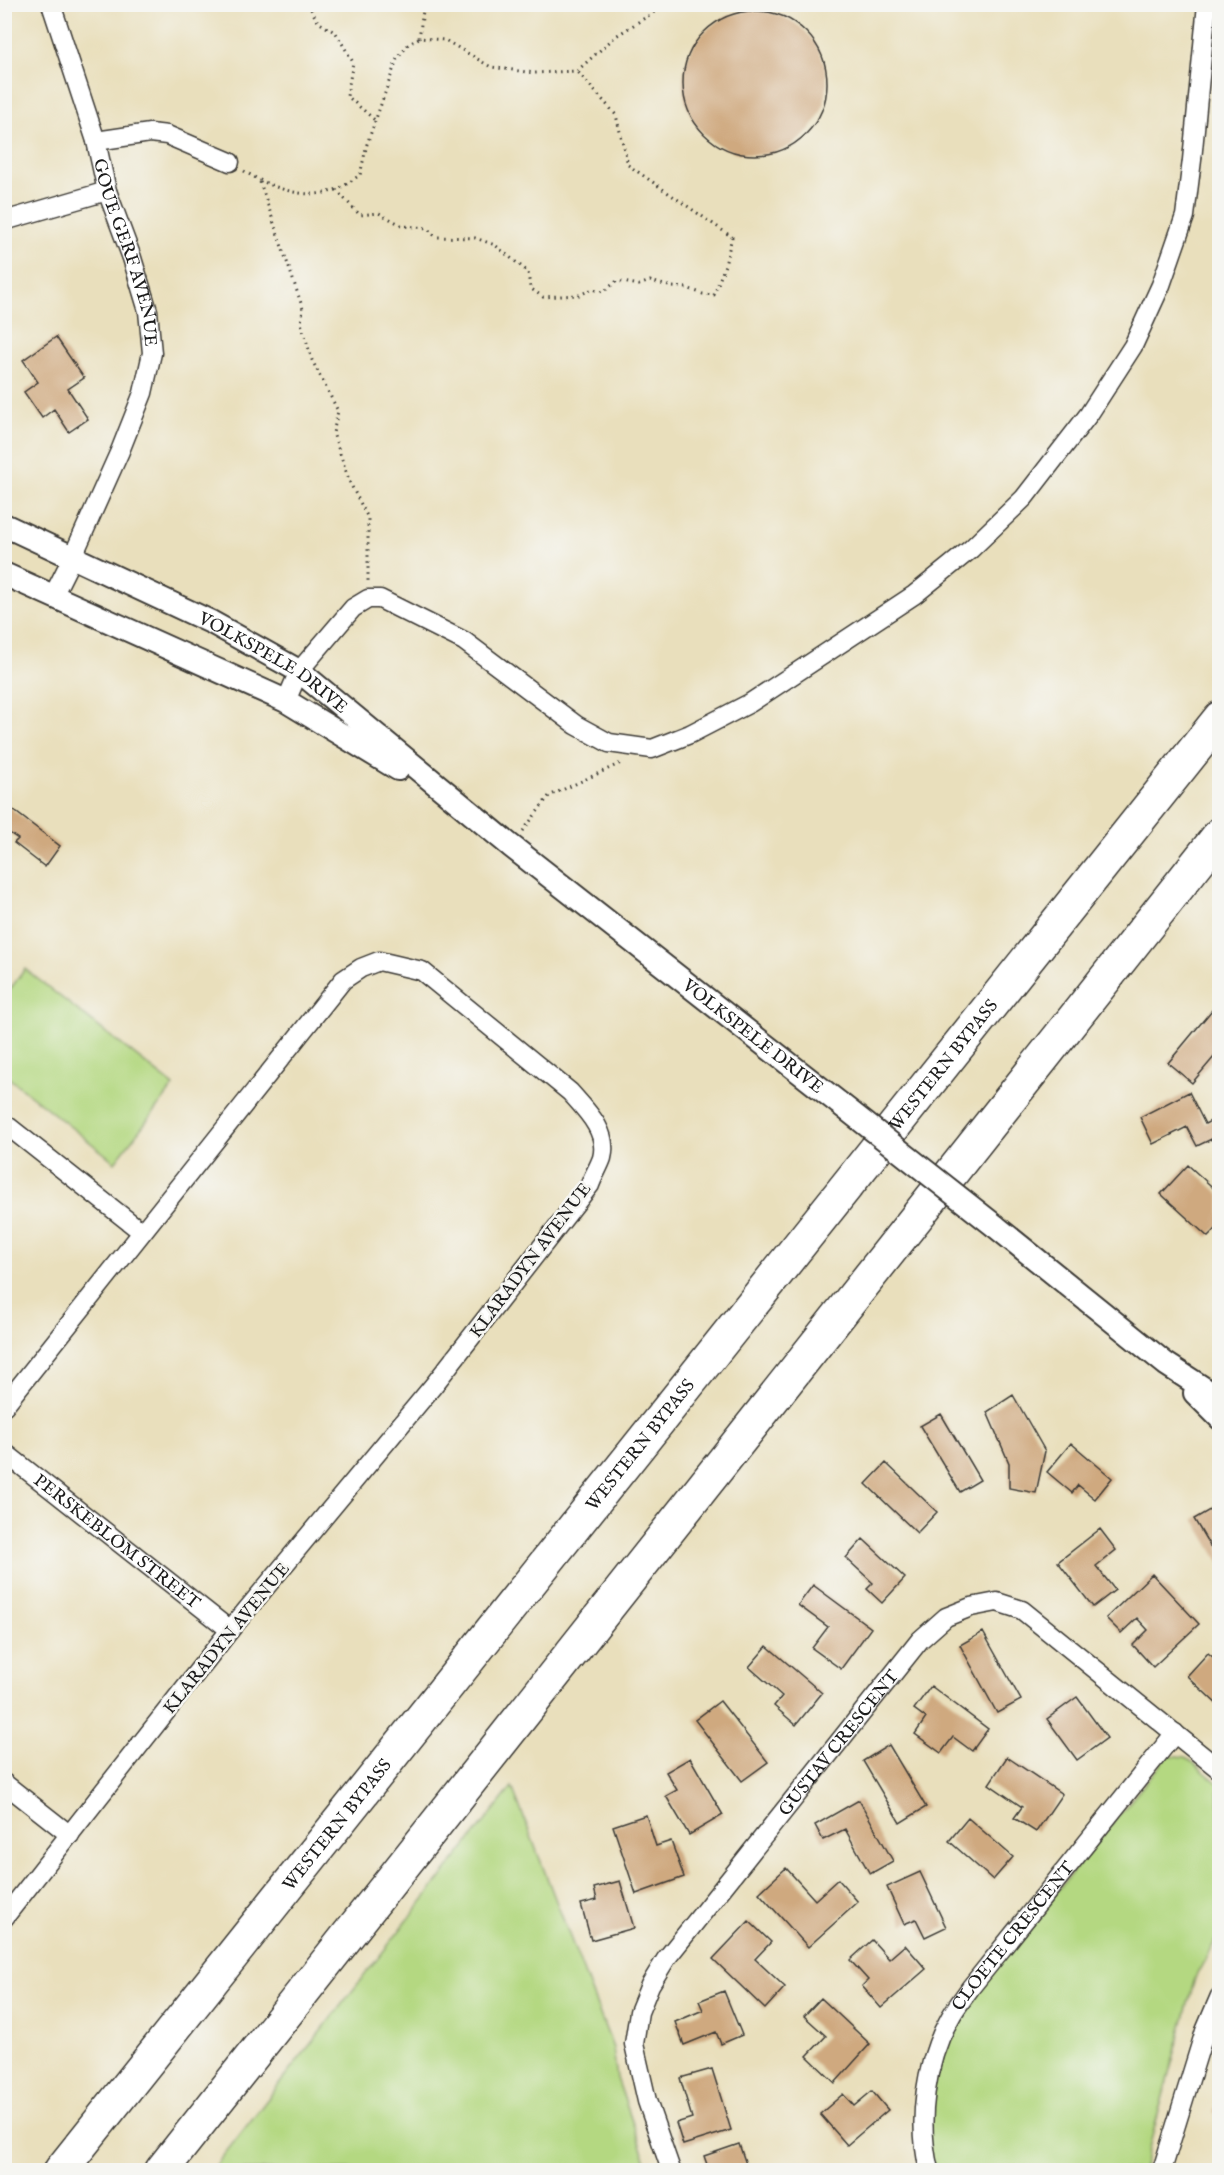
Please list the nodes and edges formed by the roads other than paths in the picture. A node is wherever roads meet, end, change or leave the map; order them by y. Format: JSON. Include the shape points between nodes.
{"nodes":[{"id":1,"x":51,"y":4,"type":"edge"},
{"id":2,"x":1207,"y":4,"type":"edge"},
{"id":3,"x":96,"y":141,"type":"junction"},
{"id":4,"x":230,"y":162,"type":"road end"},
{"id":5,"x":107,"y":191,"type":"junction"},
{"id":6,"x":4,"y":221,"type":"edge"},
{"id":7,"x":4,"y":525,"type":"edge"},
{"id":8,"x":73,"y":556,"type":"junction"},
{"id":9,"x":4,"y":574,"type":"edge"},
{"id":10,"x":53,"y":596,"type":"junction"},
{"id":11,"x":300,"y":671,"type":"junction"},
{"id":12,"x":286,"y":701,"type":"junction"},
{"id":13,"x":1220,"y":718,"type":"edge"},
{"id":14,"x":1220,"y":834,"type":"edge"},
{"id":15,"x":511,"y":846,"type":"junction"},
{"id":16,"x":4,"y":1123,"type":"edge"},
{"id":17,"x":142,"y":1232,"type":"junction"},
{"id":18,"x":1166,"y":1364,"type":"junction"},
{"id":19,"x":1220,"y":1399,"type":"edge"},
{"id":20,"x":4,"y":1407,"type":"edge"},
{"id":21,"x":1220,"y":1418,"type":"edge"},
{"id":22,"x":4,"y":1452,"type":"edge"},
{"id":23,"x":230,"y":1630,"type":"junction"},
{"id":24,"x":1175,"y":1733,"type":"junction"},
{"id":25,"x":1220,"y":1770,"type":"edge"},
{"id":26,"x":4,"y":1783,"type":"edge"},
{"id":27,"x":70,"y":1835,"type":"junction"},
{"id":28,"x":4,"y":1918,"type":"edge"},
{"id":29,"x":1220,"y":1996,"type":"edge"},
{"id":30,"x":61,"y":2170,"type":"edge"},
{"id":31,"x":162,"y":2170,"type":"edge"},
{"id":32,"x":671,"y":2170,"type":"edge"},
{"id":33,"x":929,"y":2170,"type":"edge"},
{"id":34,"x":1162,"y":2170,"type":"edge"}],
"edges":[{"from":1,"to":3,"type":"street","name":"GOUE GERF AVENUE"},
{"from":2,"to":11,"type":"street","via":[[1185,216],[1161,285],[1133,346],[1089,414],[1024,498],[971,549],[914,594],[750,703],[652,749],[609,743],[576,725],[464,641],[380,598],[368,599],[352,608]]},
{"from":3,"to":4,"type":"street","via":[[150,133],[167,135]]},
{"from":3,"to":5,"type":"street","name":"GOUE GERF AVENUE"},
{"from":5,"to":6,"type":"street"},
{"from":5,"to":8,"type":"street","name":"GOUE GERF AVENUE","via":[[148,311],[152,353],[143,393]]},
{"from":7,"to":8,"type":"street","name":"VOLKSPELE DRIVE"},
{"from":8,"to":10,"type":"street","name":"GOUE GERF AVENUE"},
{"from":8,"to":11,"type":"street","name":"VOLKSPELE DRIVE","via":[[211,622]]},
{"from":9,"to":10,"type":"street","name":"VOLKSPELE DRIVE"},
{"from":10,"to":12,"type":"street","name":"VOLKSPELE DRIVE"},
{"from":11,"to":12,"type":"street"},
{"from":11,"to":15,"type":"street","name":"VOLKSPELE DRIVE"},
{"from":12,"to":15,"type":"street","name":"VOLKSPELE DRIVE","via":[[382,758]]},
{"from":13,"to":30,"type":"highway","name":"WESTERN BYPASS"},
{"from":14,"to":31,"type":"highway"},
{"from":15,"to":18,"type":"street","name":"VOLKSPELE DRIVE","bridge":true},
{"from":16,"to":17,"type":"street"},
{"from":17,"to":20,"type":"street","name":"KLARADYN AVENUE"},
{"from":17,"to":23,"type":"street","name":"KLARADYN AVENUE","via":[[343,980],[379,961],[422,971],[570,1092],[591,1115],[603,1137],[602,1158],[590,1185],[433,1386]]},
{"from":18,"to":19,"type":"street"},
{"from":18,"to":21,"type":"street"},
{"from":22,"to":23,"type":"street","name":"PERSKEBLOM STREET"},
{"from":23,"to":27,"type":"street","name":"KLARADYN AVENUE"},
{"from":24,"to":25,"type":"street","name":"GUSTAV CRESCENT"},
{"from":24,"to":32,"type":"street","name":"GUSTAV CRESCENT","via":[[1022,1610],[997,1602],[946,1617],[920,1640],[666,1959],[650,1985],[639,2012],[634,2044],[647,2101]]},
{"from":24,"to":33,"type":"street","name":"CLOETE CRESCENT","via":[[950,2018],[928,2077],[924,2109]]},
{"from":26,"to":27,"type":"street"},
{"from":27,"to":28,"type":"street","name":"KLARADYN AVENUE"},
{"from":29,"to":34,"type":"street","via":[[1205,2031]]}]}
